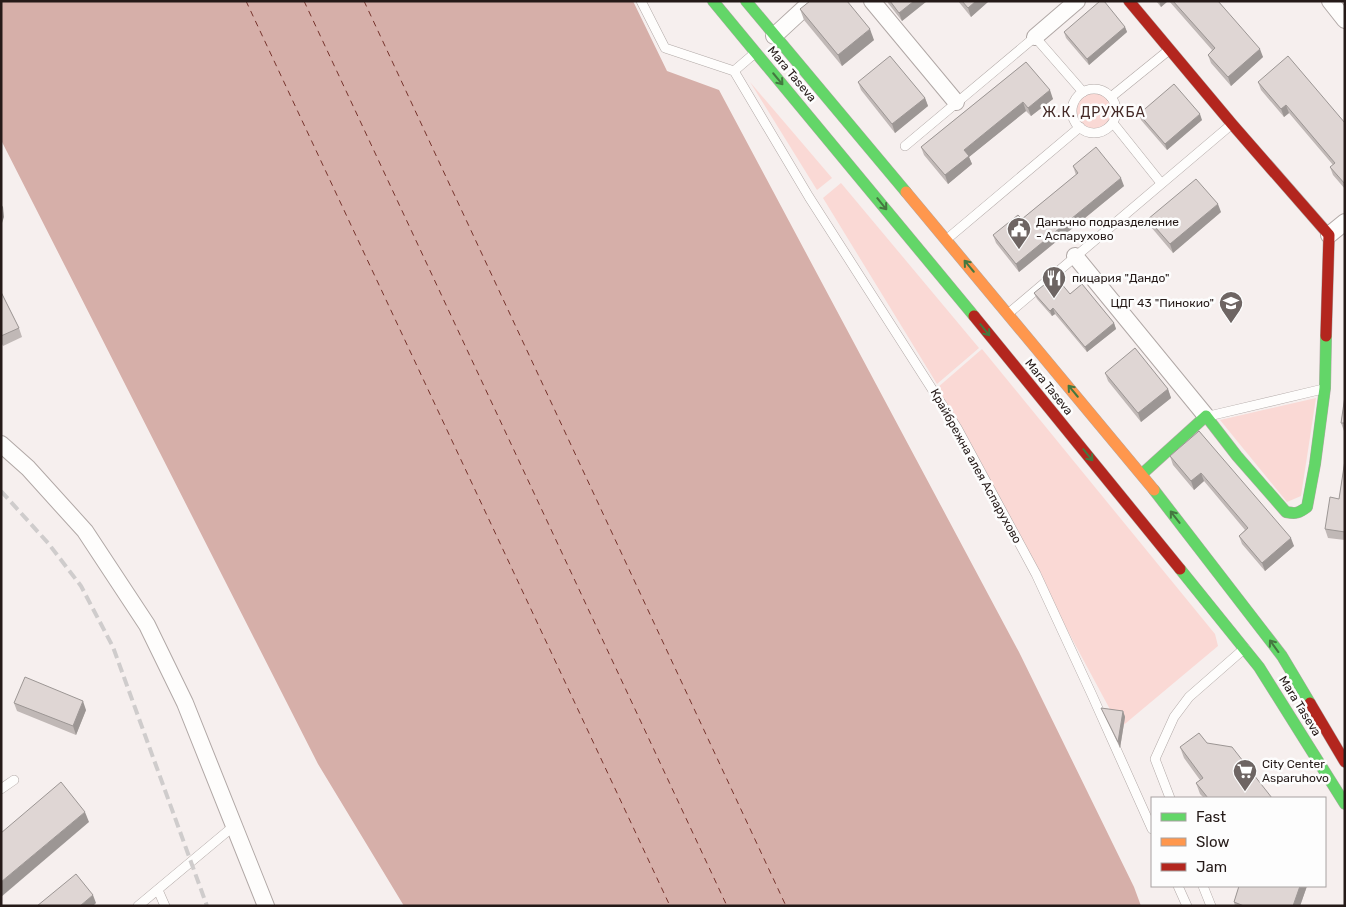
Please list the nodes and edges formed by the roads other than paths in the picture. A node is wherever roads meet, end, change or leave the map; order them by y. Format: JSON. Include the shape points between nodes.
{"nodes":[{"id":1,"x":641,"y":1,"type":"edge"},
{"id":2,"x":713,"y":1,"type":"edge"},
{"id":3,"x":746,"y":1,"type":"edge"},
{"id":4,"x":812,"y":1,"type":"edge"},
{"id":5,"x":872,"y":1,"type":"edge"},
{"id":6,"x":1077,"y":1,"type":"edge"},
{"id":7,"x":1129,"y":1,"type":"edge"},
{"id":8,"x":1330,"y":1,"type":"edge"},
{"id":9,"x":1345,"y":20,"type":"edge"},
{"id":10,"x":774,"y":36,"type":"junction"},
{"id":11,"x":1035,"y":37,"type":"junction"},
{"id":12,"x":1169,"y":50,"type":"junction"},
{"id":13,"x":756,"y":53,"type":"junction"},
{"id":14,"x":734,"y":71,"type":"junction"},
{"id":15,"x":1083,"y":92,"type":"junction"},
{"id":16,"x":1111,"y":97,"type":"junction"},
{"id":17,"x":956,"y":102,"type":"junction"},
{"id":18,"x":1113,"y":123,"type":"junction"},
{"id":19,"x":1232,"y":124,"type":"junction"},
{"id":20,"x":1080,"y":128,"type":"junction"},
{"id":21,"x":905,"y":146,"type":"dead end"},
{"id":22,"x":1161,"y":183,"type":"junction"},
{"id":23,"x":1345,"y":222,"type":"edge"},
{"id":24,"x":1329,"y":235,"type":"junction"},
{"id":25,"x":947,"y":239,"type":"junction"},
{"id":26,"x":1075,"y":256,"type":"junction"},
{"id":27,"x":1008,"y":313,"type":"junction"},
{"id":28,"x":1325,"y":388,"type":"junction"},
{"id":29,"x":1206,"y":416,"type":"junction"},
{"id":30,"x":1,"y":444,"type":"edge"},
{"id":31,"x":1142,"y":474,"type":"junction"},
{"id":32,"x":1245,"y":648,"type":"junction"},
{"id":33,"x":1345,"y":762,"type":"edge"},
{"id":34,"x":14,"y":780,"type":"dead end"},
{"id":35,"x":1,"y":789,"type":"edge"},
{"id":36,"x":1170,"y":797,"type":"edge"},
{"id":37,"x":1345,"y":804,"type":"edge"},
{"id":38,"x":235,"y":825,"type":"junction"},
{"id":39,"x":1151,"y":827,"type":"edge"},
{"id":40,"x":1178,"y":887,"type":"edge"},
{"id":41,"x":1203,"y":887,"type":"edge"},
{"id":42,"x":158,"y":890,"type":"junction"},
{"id":43,"x":138,"y":906,"type":"edge"},
{"id":44,"x":164,"y":906,"type":"edge"},
{"id":45,"x":266,"y":906,"type":"edge"},
{"id":46,"x":1187,"y":906,"type":"edge"},
{"id":47,"x":1211,"y":906,"type":"edge"}],
"edges":[{"from":1,"to":14,"type":"lane","via":[[665,48]]},
{"from":2,"to":13,"type":"main road","name":"Mara Taseva"},
{"from":3,"to":10,"type":"main road","name":"Mara Taseva"},
{"from":4,"to":10,"type":"street"},
{"from":5,"to":17,"type":"street"},
{"from":6,"to":11,"type":"street"},
{"from":7,"to":12,"type":"main road"},
{"from":8,"to":9,"type":"street"},
{"from":10,"to":25,"type":"main road","name":"Mara Taseva"},
{"from":11,"to":15,"type":"lane"},
{"from":11,"to":17,"type":"lane"},
{"from":12,"to":16,"type":"lane"},
{"from":12,"to":19,"type":"main road"},
{"from":13,"to":14,"type":"lane"},
{"from":13,"to":32,"type":"main road","name":"Mara Taseva","one_way":true},
{"from":14,"to":39,"type":"lane","name":"Крайбрежна алея Аспарухово","via":[[809,197],[953,421],[1036,574]]},
{"from":15,"to":16,"type":"lane","via":[[1101,90]]},
{"from":15,"to":20,"type":"lane","via":[[1072,109]]},
{"from":16,"to":18,"type":"lane","via":[[1116,110]]},
{"from":17,"to":21,"type":"lane"},
{"from":18,"to":20,"type":"lane","via":[[1094,133]]},
{"from":18,"to":22,"type":"lane"},
{"from":19,"to":22,"type":"lane"},
{"from":19,"to":24,"type":"main road"},
{"from":20,"to":25,"type":"lane"},
{"from":22,"to":26,"type":"lane"},
{"from":23,"to":24,"type":"street"},
{"from":24,"to":28,"type":"main road"},
{"from":27,"to":25,"type":"main road","name":"Mara Taseva","one_way":true},
{"from":26,"to":27,"type":"lane"},
{"from":26,"to":29,"type":"street"},
{"from":31,"to":27,"type":"main road","name":"Mara Taseva","one_way":true},
{"from":28,"to":29,"type":"lane"},
{"from":28,"to":29,"type":"main road","via":[[1308,503],[1299,514],[1290,514],[1282,508]]},
{"from":29,"to":31,"type":"main road"},
{"from":30,"to":38,"type":"street","via":[[28,468],[85,531],[147,625],[185,703]]},
{"from":33,"to":31,"type":"main road","name":"Mara Taseva","one_way":true,"via":[[1282,656]]},
{"from":32,"to":36,"type":"lane","via":[[1189,697],[1174,717],[1155,759]]},
{"from":32,"to":37,"type":"main road","name":"Mara Taseva"},
{"from":34,"to":35,"type":"lane"},
{"from":38,"to":42,"type":"lane"},
{"from":38,"to":45,"type":"street"},
{"from":40,"to":46,"type":"lane"},
{"from":41,"to":47,"type":"lane"},
{"from":42,"to":43,"type":"lane"},
{"from":42,"to":44,"type":"lane"}]}
